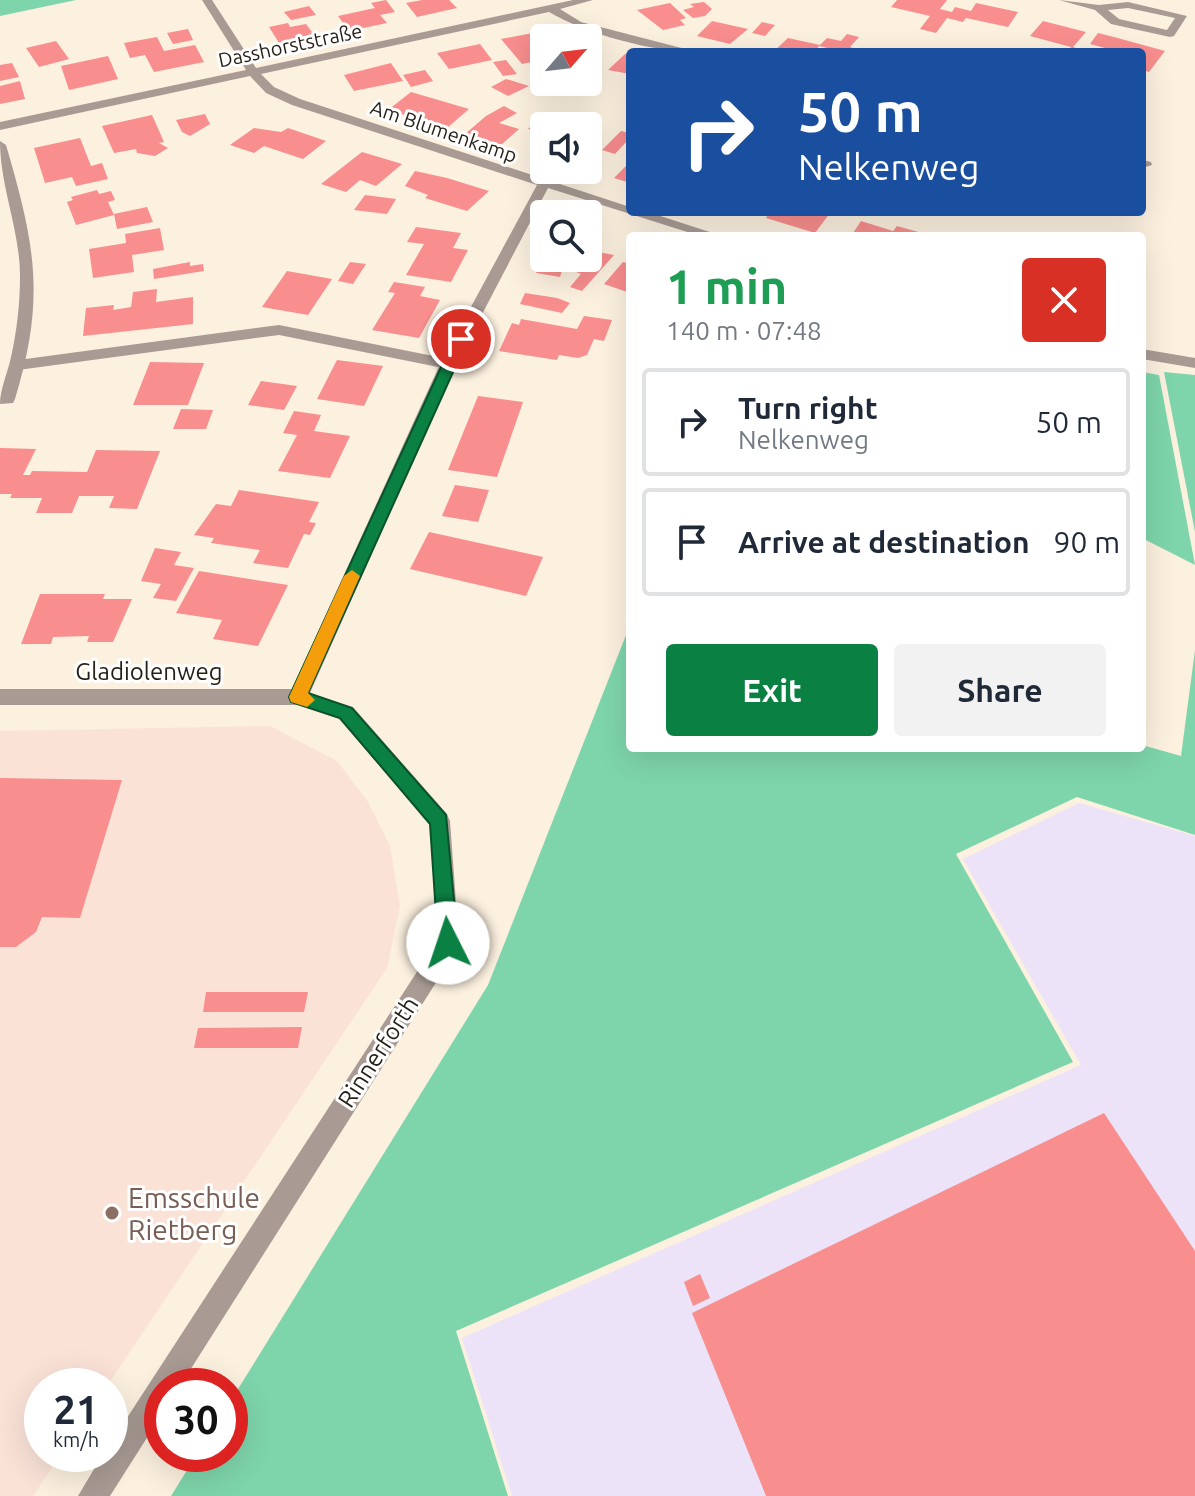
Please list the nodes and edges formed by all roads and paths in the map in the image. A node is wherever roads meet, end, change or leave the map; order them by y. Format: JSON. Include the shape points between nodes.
{"nodes":[{"id":1,"x":207,"y":0,"type":"edge"},
{"id":2,"x":588,"y":0,"type":"edge"},
{"id":3,"x":1064,"y":0,"type":"edge"},
{"id":4,"x":551,"y":8,"type":"junction"},
{"id":5,"x":1099,"y":8,"type":"junction"},
{"id":6,"x":675,"y":48,"type":"edge"},
{"id":7,"x":253,"y":72,"type":"junction"},
{"id":8,"x":0,"y":126,"type":"edge"},
{"id":9,"x":0,"y":145,"type":"edge"},
{"id":10,"x":543,"y":185,"type":"junction"},
{"id":11,"x":626,"y":209,"type":"edge"},
{"id":12,"x":649,"y":216,"type":"edge"},
{"id":13,"x":702,"y":232,"type":"edge"},
{"id":14,"x":1146,"y":355,"type":"edge"},
{"id":15,"x":1195,"y":363,"type":"edge"},
{"id":16,"x":448,"y":364,"type":"junction"},
{"id":17,"x":18,"y":365,"type":"junction"},
{"id":18,"x":3,"y":399,"type":"edge"},
{"id":19,"x":0,"y":697,"type":"edge"},
{"id":20,"x":298,"y":697,"type":"junction"},
{"id":21,"x":175,"y":1368,"type":"edge"},
{"id":22,"x":144,"y":1417,"type":"edge"},
{"id":23,"x":93,"y":1496,"type":"edge"}],
"edges":[{"from":1,"to":7,"type":"street","name":"Am Blumenkamp"},
{"from":2,"to":4,"type":"street","name":"Dasshorststraße"},
{"from":3,"to":5,"type":"street"},
{"from":4,"to":6,"type":"street","via":[[577,24]]},
{"from":4,"to":7,"type":"street","name":"Dasshorststraße"},
{"from":5,"to":5,"type":"street","via":[[1115,22],[1170,34],[1182,16],[1128,5]]},
{"from":7,"to":8,"type":"street","name":"Dasshorststraße"},
{"from":7,"to":10,"type":"street","name":"Am Blumenkamp","via":[[270,90],[296,102]]},
{"from":9,"to":17,"type":"street","via":[[24,232],[27,272]]},
{"from":10,"to":11,"type":"street","name":"Am Blumenkamp"},
{"from":10,"to":16,"type":"street"},
{"from":12,"to":13,"type":"street","name":"Am Blumenkamp"},
{"from":14,"to":15,"type":"street"},
{"from":16,"to":17,"type":"street","via":[[279,330]]},
{"from":16,"to":20,"type":"street"},
{"from":17,"to":18,"type":"street"},
{"from":19,"to":20,"type":"street","name":"Gladiolenweg"},
{"from":20,"to":21,"type":"street","name":"Rinnerforth","via":[[346,713],[440,821],[448,943]]},
{"from":22,"to":23,"type":"street","name":"Rinnerforth"}]}
